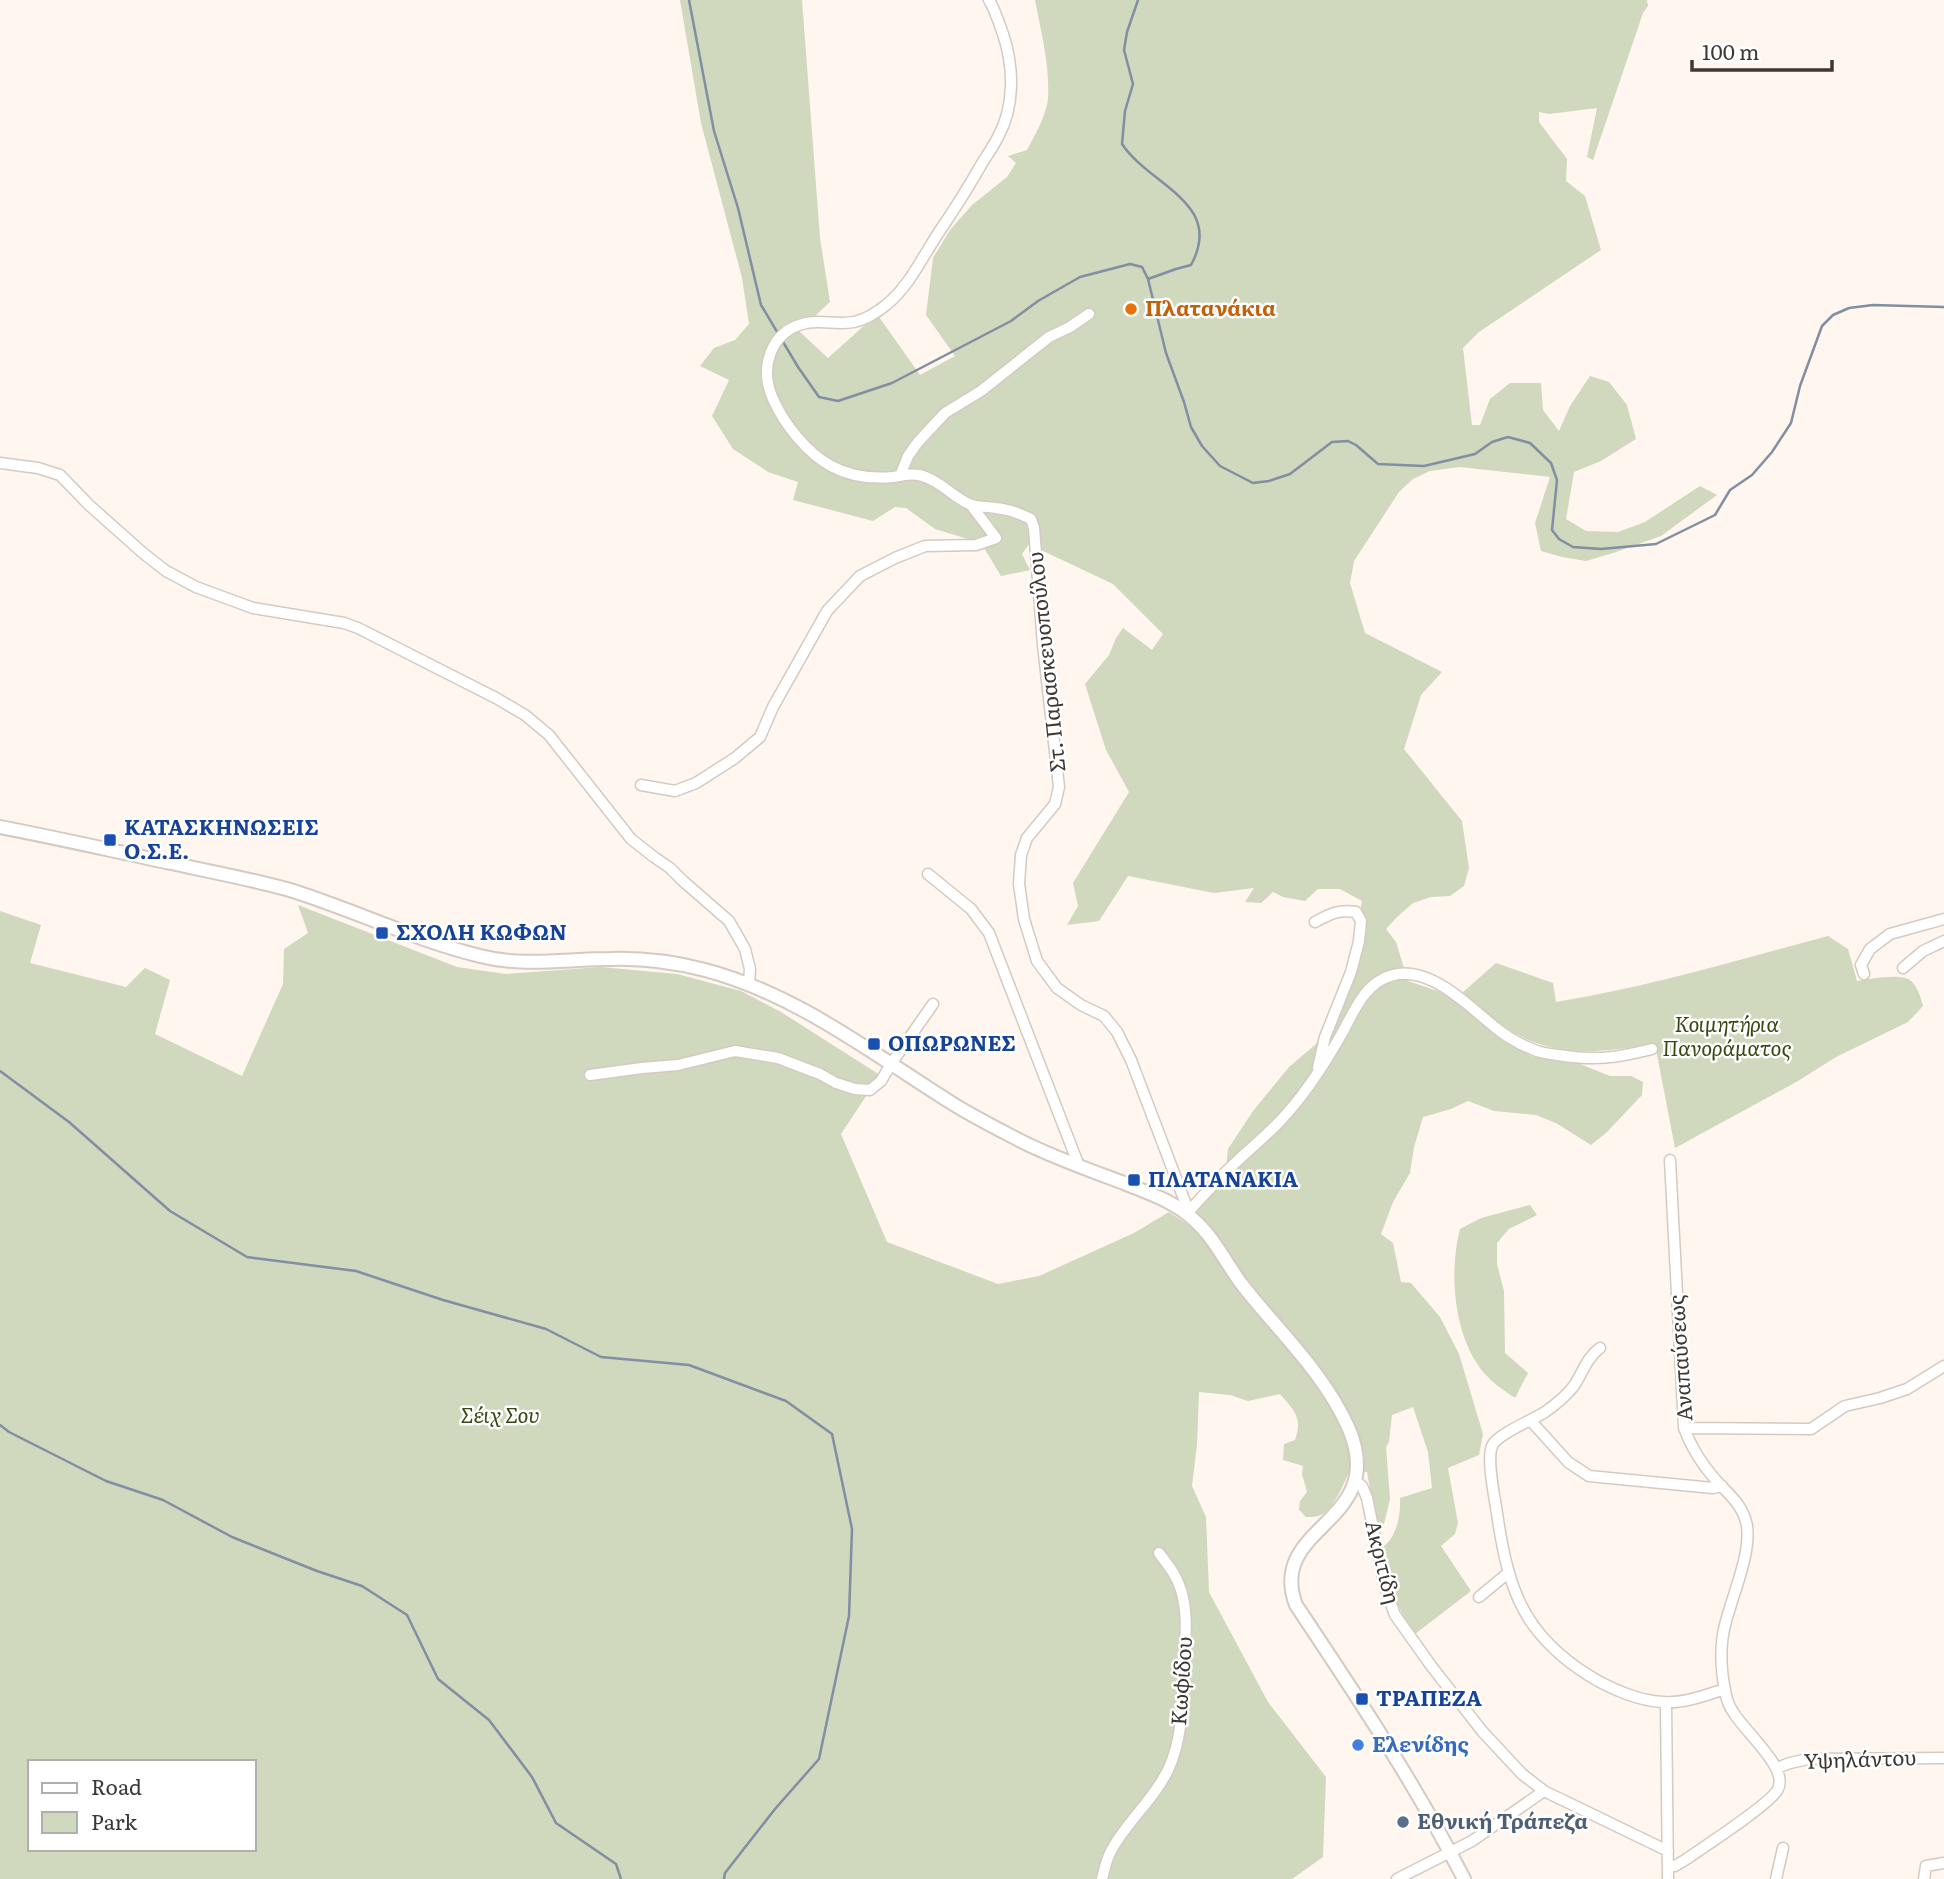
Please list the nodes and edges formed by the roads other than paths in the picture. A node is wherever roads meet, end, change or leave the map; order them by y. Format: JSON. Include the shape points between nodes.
{"nodes":[{"id":1,"x":989,"y":0,"type":"edge"},
{"id":2,"x":1089,"y":314,"type":"dead end"},
{"id":3,"x":0,"y":463,"type":"edge"},
{"id":4,"x":900,"y":476,"type":"junction"},
{"id":5,"x":971,"y":505,"type":"junction"},
{"id":6,"x":641,"y":785,"type":"dead end"},
{"id":7,"x":0,"y":827,"type":"edge"},
{"id":8,"x":928,"y":874,"type":"dead end"},
{"id":9,"x":1944,"y":919,"type":"edge"},
{"id":10,"x":1315,"y":922,"type":"dead end"},
{"id":11,"x":1943,"y":943,"type":"edge"},
{"id":12,"x":1903,"y":968,"type":"dead end"},
{"id":13,"x":1864,"y":974,"type":"dead end"},
{"id":14,"x":748,"y":984,"type":"junction"},
{"id":15,"x":933,"y":1004,"type":"dead end"},
{"id":16,"x":1652,"y":1049,"type":"dead end"},
{"id":17,"x":891,"y":1064,"type":"junction"},
{"id":18,"x":590,"y":1075,"type":"dead end"},
{"id":19,"x":1316,"y":1076,"type":"junction"},
{"id":20,"x":1670,"y":1160,"type":"dead end"},
{"id":21,"x":1079,"y":1166,"type":"junction"},
{"id":22,"x":1190,"y":1216,"type":"junction"},
{"id":23,"x":1600,"y":1348,"type":"dead end"},
{"id":24,"x":1944,"y":1366,"type":"edge"},
{"id":25,"x":1531,"y":1421,"type":"junction"},
{"id":26,"x":1684,"y":1428,"type":"junction"},
{"id":27,"x":1355,"y":1481,"type":"junction"},
{"id":28,"x":1721,"y":1486,"type":"junction"},
{"id":29,"x":1159,"y":1553,"type":"dead end"},
{"id":30,"x":1508,"y":1573,"type":"junction"},
{"id":31,"x":1479,"y":1597,"type":"dead end"},
{"id":32,"x":1725,"y":1689,"type":"junction"},
{"id":33,"x":1666,"y":1703,"type":"junction"},
{"id":34,"x":1944,"y":1758,"type":"edge"},
{"id":35,"x":1777,"y":1768,"type":"junction"},
{"id":36,"x":1544,"y":1791,"type":"junction"},
{"id":37,"x":1783,"y":1848,"type":"dead end"},
{"id":38,"x":1668,"y":1851,"type":"junction"},
{"id":39,"x":1450,"y":1852,"type":"junction"},
{"id":40,"x":1944,"y":1863,"type":"edge"},
{"id":41,"x":1668,"y":1866,"type":"junction"},
{"id":42,"x":1102,"y":1879,"type":"edge"},
{"id":43,"x":1397,"y":1879,"type":"edge"},
{"id":44,"x":1464,"y":1879,"type":"edge"},
{"id":45,"x":1668,"y":1879,"type":"edge"},
{"id":46,"x":1776,"y":1879,"type":"edge"},
{"id":47,"x":1924,"y":1879,"type":"edge"}],
"edges":[{"from":1,"to":4,"type":"street","name":"Στ. Παρασκευοπούλου","via":[[1012,80],[999,135],[964,195],[887,305],[857,322],[796,326],[780,338],[766,364],[773,399],[813,452],[831,466],[860,477]]},
{"from":2,"to":4,"type":"street","via":[[1049,337],[946,413],[918,442]]},
{"from":3,"to":14,"type":"street","via":[[60,475],[143,553],[181,580],[253,608],[358,628],[524,715],[549,735],[631,839],[670,867],[729,921],[745,949]]},
{"from":4,"to":5,"type":"street","name":"Στ. Παρασκευοπούλου","via":[[923,476]]},
{"from":5,"to":6,"type":"street","via":[[996,538],[976,545],[925,546],[860,576],[827,611],[760,737],[696,783],[675,791]]},
{"from":5,"to":22,"type":"street","name":"Στ. Παρασκευοπούλου","via":[[1021,514],[1031,519],[1034,528],[1059,787],[1055,804],[1027,838],[1021,855],[1019,884],[1027,930],[1037,961],[1056,988],[1104,1016],[1117,1032]]},
{"from":7,"to":14,"type":"main road","via":[[284,888],[488,958],[520,962],[653,960]]},
{"from":8,"to":21,"type":"street","via":[[971,909],[989,933]]},
{"from":9,"to":13,"type":"street","via":[[1890,934],[1870,949],[1861,964]]},
{"from":10,"to":19,"type":"street","via":[[1344,910],[1356,912],[1361,922],[1351,972],[1325,1037]]},
{"from":11,"to":12,"type":"street","via":[[1923,951]]},
{"from":14,"to":17,"type":"main road","via":[[802,1009]]},
{"from":15,"to":17,"type":"street"},
{"from":16,"to":19,"type":"street","via":[[1596,1060],[1539,1052],[1497,1029],[1444,987],[1398,974],[1379,981],[1364,995]]},
{"from":17,"to":18,"type":"street","via":[[870,1090],[836,1083],[778,1058],[735,1051],[678,1065]]},
{"from":17,"to":21,"type":"main road","via":[[977,1118]]},
{"from":19,"to":22,"type":"street","via":[[1282,1119],[1189,1210]]},
{"from":20,"to":26,"type":"street","name":"Αναπαύσεως"},
{"from":21,"to":22,"type":"main road","via":[[1164,1200]]},
{"from":22,"to":27,"type":"main road","via":[[1330,1393],[1354,1446]]},
{"from":23,"to":25,"type":"street","via":[[1567,1394]]},
{"from":24,"to":26,"type":"street","via":[[1907,1388],[1845,1406],[1811,1429]]},
{"from":25,"to":28,"type":"street","via":[[1569,1462],[1589,1476]]},
{"from":25,"to":30,"type":"street","via":[[1499,1439],[1491,1449]]},
{"from":26,"to":28,"type":"street","name":"Αναπαύσεως"},
{"from":27,"to":36,"type":"street","name":"Ακριτίδη","via":[[1367,1498],[1385,1587],[1399,1622],[1482,1731]]},
{"from":27,"to":39,"type":"main road","via":[[1335,1515],[1300,1552],[1292,1568],[1292,1592]]},
{"from":28,"to":32,"type":"street","name":"Αναπαύσεως","via":[[1742,1509],[1747,1534],[1722,1639]]},
{"from":29,"to":42,"type":"street","name":"Κωφίδου","via":[[1174,1574],[1185,1611],[1178,1735],[1168,1769],[1109,1855]]},
{"from":30,"to":31,"type":"street"},
{"from":30,"to":33,"type":"street","via":[[1532,1625],[1567,1661],[1613,1689]]},
{"from":32,"to":33,"type":"street"},
{"from":32,"to":35,"type":"street","name":"Αναπαύσεως","via":[[1737,1718]]},
{"from":33,"to":38,"type":"street"},
{"from":34,"to":35,"type":"street","name":"Υψηλάντου","via":[[1808,1759]]},
{"from":35,"to":41,"type":"street","via":[[1780,1785],[1773,1795],[1685,1860]]},
{"from":36,"to":38,"type":"street","name":"Ακριτίδη"},
{"from":36,"to":39,"type":"street"},
{"from":37,"to":46,"type":"street"},
{"from":38,"to":41,"type":"street"},
{"from":39,"to":43,"type":"street"},
{"from":39,"to":44,"type":"main road"},
{"from":40,"to":47,"type":"street","via":[[1926,1867]]},
{"from":41,"to":45,"type":"street"}]}
